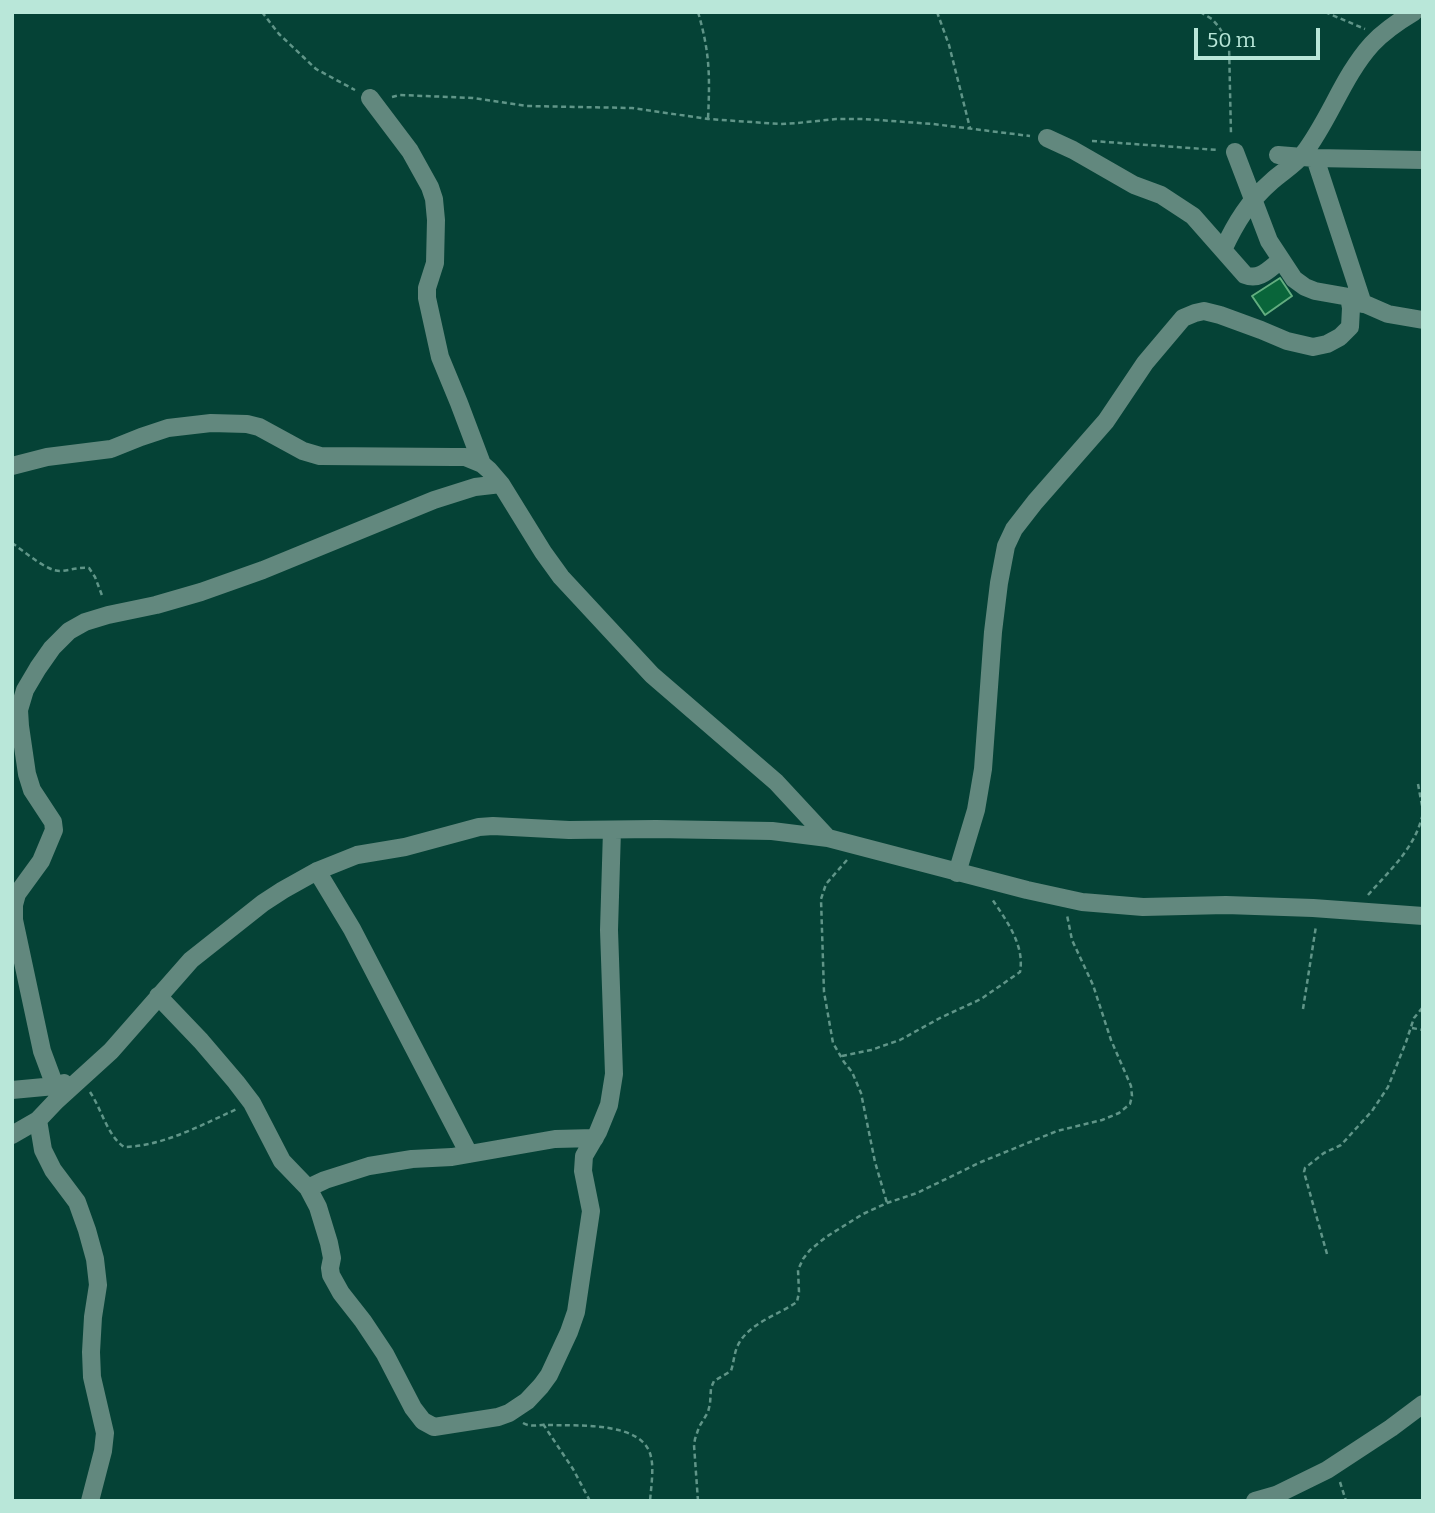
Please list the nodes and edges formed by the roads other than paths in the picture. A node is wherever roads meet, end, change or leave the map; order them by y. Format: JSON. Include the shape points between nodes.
{"nodes":[{"id":1,"x":1414,"y":12,"type":"edge"},
{"id":2,"x":372,"y":101,"type":"road end"},
{"id":3,"x":1047,"y":138,"type":"road end"},
{"id":4,"x":1235,"y":152,"type":"road end"},
{"id":5,"x":1278,"y":155,"type":"dead end"},
{"id":6,"x":1309,"y":157,"type":"junction"},
{"id":7,"x":1423,"y":160,"type":"edge"},
{"id":8,"x":1253,"y":199,"type":"junction"},
{"id":9,"x":1223,"y":250,"type":"junction"},
{"id":10,"x":1281,"y":260,"type":"junction"},
{"id":11,"x":1356,"y":301,"type":"junction"},
{"id":12,"x":1423,"y":320,"type":"edge"},
{"id":13,"x":482,"y":464,"type":"junction"},
{"id":14,"x":12,"y":466,"type":"edge"},
{"id":15,"x":501,"y":484,"type":"junction"},
{"id":16,"x":612,"y":830,"type":"junction"},
{"id":17,"x":828,"y":838,"type":"junction"},
{"id":18,"x":317,"y":871,"type":"junction"},
{"id":19,"x":964,"y":874,"type":"junction"},
{"id":20,"x":1423,"y":916,"type":"edge"},
{"id":21,"x":158,"y":996,"type":"junction"},
{"id":22,"x":84,"y":1076,"type":"junction"},
{"id":23,"x":55,"y":1086,"type":"junction"},
{"id":24,"x":12,"y":1090,"type":"edge"},
{"id":25,"x":38,"y":1120,"type":"junction"},
{"id":26,"x":12,"y":1135,"type":"edge"},
{"id":27,"x":595,"y":1138,"type":"junction"},
{"id":28,"x":469,"y":1154,"type":"junction"},
{"id":29,"x":308,"y":1188,"type":"junction"},
{"id":30,"x":1423,"y":1404,"type":"edge"},
{"id":31,"x":1277,"y":1498,"type":"edge"},
{"id":32,"x":90,"y":1501,"type":"edge"},
{"id":33,"x":1255,"y":1501,"type":"edge"}],
"edges":[{"from":1,"to":6,"type":"street","via":[[1381,35],[1355,66]]},
{"from":2,"to":13,"type":"street","via":[[410,151],[434,199],[435,263],[427,298],[440,357]]},
{"from":3,"to":9,"type":"street","via":[[1177,205]]},
{"from":4,"to":8,"type":"street"},
{"from":5,"to":6,"type":"street"},
{"from":6,"to":7,"type":"street"},
{"from":6,"to":8,"type":"street","via":[[1275,178]]},
{"from":6,"to":11,"type":"street"},
{"from":8,"to":9,"type":"street"},
{"from":8,"to":10,"type":"street"},
{"from":9,"to":10,"type":"street","via":[[1253,278]]},
{"from":10,"to":11,"type":"street","via":[[1305,287]]},
{"from":11,"to":12,"type":"street","via":[[1388,314]]},
{"from":11,"to":19,"type":"street","via":[[1350,327],[1340,337],[1313,347],[1204,311],[1183,318],[1106,421],[1014,529],[1006,546],[998,596],[983,769]]},
{"from":13,"to":14,"type":"street","via":[[465,457],[312,454],[259,427],[211,424],[168,428],[111,449]]},
{"from":13,"to":15,"type":"street"},
{"from":15,"to":17,"type":"street","via":[[561,577],[652,675],[776,782]]},
{"from":15,"to":23,"type":"street","via":[[434,500],[201,592],[85,622],[52,648],[25,690],[19,710],[27,774],[54,830],[41,861],[17,894],[14,920],[42,1051]]},
{"from":16,"to":17,"type":"street","via":[[772,831]]},
{"from":16,"to":18,"type":"street","via":[[479,827],[358,855]]},
{"from":16,"to":27,"type":"street","via":[[608,930],[614,1074],[609,1105]]},
{"from":17,"to":19,"type":"street"},
{"from":18,"to":21,"type":"street","via":[[263,903],[191,960]]},
{"from":18,"to":28,"type":"street"},
{"from":19,"to":20,"type":"street","via":[[1082,902],[1319,908]]},
{"from":21,"to":22,"type":"street"},
{"from":21,"to":29,"type":"street","via":[[252,1103],[282,1161]]},
{"from":22,"to":23,"type":"street"},
{"from":22,"to":25,"type":"street"},
{"from":23,"to":24,"type":"street"},
{"from":25,"to":26,"type":"street"},
{"from":25,"to":32,"type":"street","via":[[46,1158],[77,1202],[95,1259],[98,1285],[92,1377],[105,1433]]},
{"from":27,"to":28,"type":"street","via":[[555,1139]]},
{"from":27,"to":29,"type":"street","via":[[584,1156],[591,1211],[576,1312],[541,1387],[498,1417],[434,1427],[423,1421],[386,1354],[331,1275],[330,1243]]},
{"from":28,"to":29,"type":"street","via":[[369,1166]]},
{"from":30,"to":31,"type":"street","via":[[1335,1465]]},
{"from":31,"to":33,"type":"street"}]}
